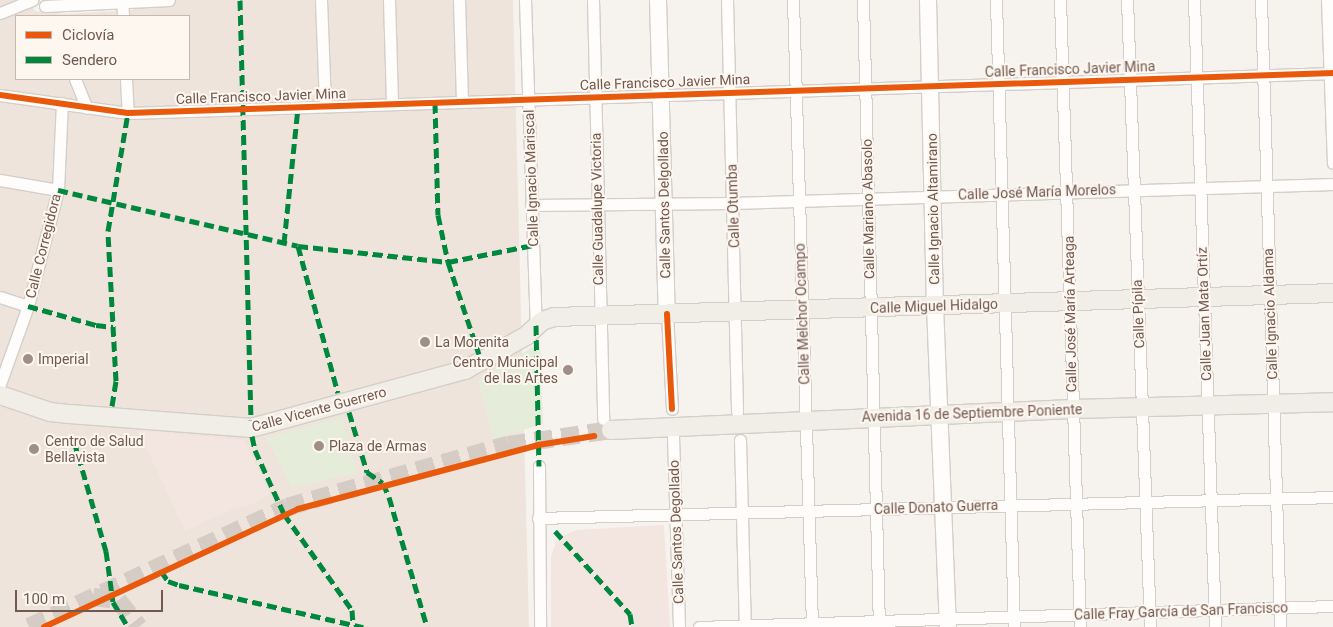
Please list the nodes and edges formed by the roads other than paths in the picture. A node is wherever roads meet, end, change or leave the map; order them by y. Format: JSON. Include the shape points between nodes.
{"nodes":[{"id":1,"x":33,"y":0,"type":"edge"},
{"id":2,"x":169,"y":0,"type":"edge"},
{"id":3,"x":321,"y":0,"type":"edge"},
{"id":4,"x":389,"y":0,"type":"edge"},
{"id":5,"x":459,"y":0,"type":"edge"},
{"id":6,"x":525,"y":0,"type":"edge"},
{"id":7,"x":593,"y":0,"type":"edge"},
{"id":8,"x":658,"y":0,"type":"edge"},
{"id":9,"x":727,"y":0,"type":"edge"},
{"id":10,"x":793,"y":0,"type":"edge"},
{"id":11,"x":863,"y":0,"type":"edge"},
{"id":12,"x":928,"y":0,"type":"edge"},
{"id":13,"x":996,"y":0,"type":"edge"},
{"id":14,"x":1060,"y":0,"type":"edge"},
{"id":15,"x":1127,"y":0,"type":"edge"},
{"id":16,"x":1194,"y":0,"type":"edge"},
{"id":17,"x":1261,"y":0,"type":"edge"},
{"id":18,"x":1328,"y":0,"type":"edge"},
{"id":19,"x":122,"y":1,"type":"edge"},
{"id":20,"x":46,"y":8,"type":"edge"},
{"id":21,"x":0,"y":14,"type":"edge"},
{"id":22,"x":123,"y":15,"type":"edge"},
{"id":23,"x":1331,"y":73,"type":"edge"},
{"id":24,"x":1264,"y":76,"type":"junction"},
{"id":25,"x":1197,"y":77,"type":"junction"},
{"id":26,"x":1129,"y":78,"type":"junction"},
{"id":27,"x":75,"y":80,"type":"edge"},
{"id":28,"x":126,"y":80,"type":"edge"},
{"id":29,"x":1063,"y":81,"type":"junction"},
{"id":30,"x":998,"y":84,"type":"junction"},
{"id":31,"x":930,"y":87,"type":"junction"},
{"id":32,"x":865,"y":88,"type":"junction"},
{"id":33,"x":795,"y":90,"type":"junction"},
{"id":34,"x":730,"y":91,"type":"junction"},
{"id":35,"x":662,"y":94,"type":"junction"},
{"id":36,"x":0,"y":96,"type":"edge"},
{"id":37,"x":596,"y":97,"type":"junction"},
{"id":38,"x":529,"y":100,"type":"junction"},
{"id":39,"x":462,"y":102,"type":"junction"},
{"id":40,"x":62,"y":103,"type":"junction"},
{"id":41,"x":392,"y":103,"type":"junction"},
{"id":42,"x":325,"y":106,"type":"junction"},
{"id":43,"x":87,"y":108,"type":"junction"},
{"id":44,"x":128,"y":113,"type":"junction"},
{"id":45,"x":1333,"y":162,"type":"edge"},
{"id":46,"x":0,"y":180,"type":"edge"},
{"id":47,"x":1333,"y":184,"type":"edge"},
{"id":48,"x":1267,"y":185,"type":"junction"},
{"id":49,"x":1200,"y":188,"type":"junction"},
{"id":50,"x":58,"y":190,"type":"junction"},
{"id":51,"x":1134,"y":190,"type":"junction"},
{"id":52,"x":1066,"y":191,"type":"junction"},
{"id":53,"x":999,"y":193,"type":"junction"},
{"id":54,"x":932,"y":196,"type":"junction"},
{"id":55,"x":868,"y":198,"type":"junction"},
{"id":56,"x":799,"y":200,"type":"junction"},
{"id":57,"x":733,"y":202,"type":"junction"},
{"id":58,"x":664,"y":204,"type":"junction"},
{"id":59,"x":531,"y":205,"type":"junction"},
{"id":60,"x":596,"y":205,"type":"junction"},
{"id":61,"x":1333,"y":293,"type":"edge"},
{"id":62,"x":1270,"y":295,"type":"junction"},
{"id":63,"x":0,"y":297,"type":"edge"},
{"id":64,"x":1202,"y":297,"type":"junction"},
{"id":65,"x":1138,"y":300,"type":"junction"},
{"id":66,"x":1071,"y":301,"type":"junction"},
{"id":67,"x":1002,"y":304,"type":"junction"},
{"id":68,"x":28,"y":306,"type":"junction"},
{"id":69,"x":935,"y":306,"type":"junction"},
{"id":70,"x":870,"y":308,"type":"junction"},
{"id":71,"x":802,"y":310,"type":"junction"},
{"id":72,"x":737,"y":312,"type":"junction"},
{"id":73,"x":667,"y":314,"type":"junction"},
{"id":74,"x":598,"y":316,"type":"junction"},
{"id":75,"x":536,"y":325,"type":"junction"},
{"id":76,"x":0,"y":384,"type":"edge"},
{"id":77,"x":0,"y":395,"type":"edge"},
{"id":78,"x":1333,"y":402,"type":"edge"},
{"id":79,"x":1273,"y":404,"type":"junction"},
{"id":80,"x":1207,"y":405,"type":"junction"},
{"id":81,"x":1140,"y":406,"type":"junction"},
{"id":82,"x":672,"y":409,"type":"dead end"},
{"id":83,"x":1072,"y":409,"type":"junction"},
{"id":84,"x":737,"y":412,"type":"dead end"},
{"id":85,"x":1005,"y":412,"type":"junction"},
{"id":86,"x":939,"y":414,"type":"junction"},
{"id":87,"x":873,"y":417,"type":"junction"},
{"id":88,"x":806,"y":420,"type":"junction"},
{"id":89,"x":607,"y":424,"type":"joint"},
{"id":90,"x":673,"y":436,"type":"dead end"},
{"id":91,"x":740,"y":440,"type":"dead end"},
{"id":92,"x":538,"y":466,"type":"dead end"},
{"id":93,"x":1333,"y":496,"type":"edge"},
{"id":94,"x":1277,"y":498,"type":"junction"},
{"id":95,"x":1210,"y":500,"type":"junction"},
{"id":96,"x":1145,"y":501,"type":"junction"},
{"id":97,"x":1076,"y":503,"type":"junction"},
{"id":98,"x":1010,"y":504,"type":"junction"},
{"id":99,"x":942,"y":508,"type":"junction"},
{"id":100,"x":876,"y":510,"type":"junction"},
{"id":101,"x":810,"y":512,"type":"junction"},
{"id":102,"x":743,"y":513,"type":"junction"},
{"id":103,"x":676,"y":515,"type":"junction"},
{"id":104,"x":538,"y":518,"type":"junction"},
{"id":105,"x":1333,"y":606,"type":"edge"},
{"id":106,"x":1280,"y":608,"type":"junction"},
{"id":107,"x":1214,"y":609,"type":"junction"},
{"id":108,"x":1149,"y":612,"type":"junction"},
{"id":109,"x":1080,"y":614,"type":"junction"},
{"id":110,"x":1014,"y":622,"type":"edge"},
{"id":111,"x":948,"y":623,"type":"edge"},
{"id":112,"x":812,"y":624,"type":"edge"},
{"id":113,"x":878,"y":624,"type":"edge"},
{"id":114,"x":745,"y":625,"type":"edge"},
{"id":115,"x":540,"y":627,"type":"edge"},
{"id":116,"x":679,"y":627,"type":"edge"},
{"id":117,"x":699,"y":627,"type":"edge"},
{"id":118,"x":1080,"y":627,"type":"edge"},
{"id":119,"x":1150,"y":627,"type":"edge"},
{"id":120,"x":1215,"y":627,"type":"edge"},
{"id":121,"x":1280,"y":627,"type":"edge"}],
"edges":[{"from":1,"to":21,"type":"street"},
{"from":2,"to":19,"type":"street"},
{"from":3,"to":42,"type":"street"},
{"from":4,"to":41,"type":"street"},
{"from":5,"to":39,"type":"street"},
{"from":6,"to":38,"type":"street","name":"Calle Ignacio Mariscal"},
{"from":7,"to":37,"type":"street","name":"Calle Guadalupe Victoria"},
{"from":8,"to":35,"type":"street","name":"Calle Santos Delgollado"},
{"from":9,"to":34,"type":"street","name":"Calle Otumba"},
{"from":10,"to":33,"type":"street","name":"Calle Melchor Ocampo"},
{"from":11,"to":32,"type":"street","name":"Calle Mariano Abasolo"},
{"from":12,"to":31,"type":"street","name":"Calle Ignacio Altamirano"},
{"from":13,"to":30,"type":"street"},
{"from":14,"to":29,"type":"street","name":"Calle José María Arteaga"},
{"from":15,"to":26,"type":"street","name":"Calle Pípila"},
{"from":16,"to":25,"type":"street","name":"Calle Juan Mata Ortíz"},
{"from":17,"to":24,"type":"street","name":"Calle Ignacio Aldama"},
{"from":18,"to":23,"type":"street"},
{"from":19,"to":20,"type":"street"},
{"from":19,"to":22,"type":"street"},
{"from":23,"to":24,"type":"street","name":"Calle Francisco Javier Mina"},
{"from":23,"to":45,"type":"street"},
{"from":24,"to":25,"type":"street","name":"Calle Francisco Javier Mina"},
{"from":24,"to":48,"type":"street","name":"Calle Ignacio Aldama"},
{"from":25,"to":26,"type":"street","name":"Calle Francisco Javier Mina"},
{"from":25,"to":49,"type":"street","name":"Calle Juan Mata Ortíz"},
{"from":26,"to":29,"type":"street","name":"Calle Francisco Javier Mina"},
{"from":26,"to":51,"type":"street","name":"Calle Pípila"},
{"from":27,"to":43,"type":"street"},
{"from":28,"to":44,"type":"street"},
{"from":29,"to":30,"type":"street","name":"Calle Francisco Javier Mina"},
{"from":29,"to":52,"type":"street","name":"Calle José María Arteaga"},
{"from":30,"to":31,"type":"street","name":"Calle Francisco Javier Mina"},
{"from":30,"to":53,"type":"street"},
{"from":31,"to":32,"type":"street","name":"Calle Francisco Javier Mina"},
{"from":31,"to":54,"type":"street","name":"Calle Ignacio Altamirano"},
{"from":32,"to":33,"type":"street","name":"Calle Francisco Javier Mina"},
{"from":32,"to":55,"type":"street","name":"Calle Mariano Abasolo"},
{"from":33,"to":34,"type":"street","name":"Calle Francisco Javier Mina"},
{"from":33,"to":56,"type":"street","name":"Calle Melchor Ocampo"},
{"from":34,"to":35,"type":"street","name":"Calle Francisco Javier Mina"},
{"from":34,"to":57,"type":"street","name":"Calle Otumba"},
{"from":35,"to":37,"type":"street","name":"Calle Francisco Javier Mina"},
{"from":35,"to":58,"type":"street","name":"Calle Santos Delgollado"},
{"from":36,"to":40,"type":"street","name":"Calle Francisco Javier Mina"},
{"from":37,"to":38,"type":"street","name":"Calle Francisco Javier Mina"},
{"from":37,"to":60,"type":"street","name":"Calle Guadalupe Victoria"},
{"from":38,"to":39,"type":"street","name":"Calle Francisco Javier Mina"},
{"from":38,"to":59,"type":"street","name":"Calle Ignacio Mariscal"},
{"from":39,"to":41,"type":"street","name":"Calle Francisco Javier Mina"},
{"from":40,"to":43,"type":"street","name":"Calle Francisco Javier Mina"},
{"from":40,"to":50,"type":"street","name":"Calle Corregidora"},
{"from":41,"to":42,"type":"street","name":"Calle Francisco Javier Mina"},
{"from":42,"to":44,"type":"street","name":"Calle Francisco Javier Mina"},
{"from":43,"to":44,"type":"street","name":"Calle Francisco Javier Mina"},
{"from":46,"to":50,"type":"street"},
{"from":47,"to":48,"type":"street","name":"Calle José María Morelos"},
{"from":48,"to":49,"type":"street","name":"Calle José María Morelos"},
{"from":48,"to":62,"type":"street","name":"Calle Ignacio Aldama"},
{"from":49,"to":51,"type":"street","name":"Calle José María Morelos"},
{"from":49,"to":64,"type":"street","name":"Calle Juan Mata Ortíz"},
{"from":50,"to":68,"type":"street","name":"Calle Corregidora"},
{"from":51,"to":52,"type":"street","name":"Calle José María Morelos"},
{"from":51,"to":65,"type":"street","name":"Calle Pípila"},
{"from":52,"to":53,"type":"street","name":"Calle José María Morelos"},
{"from":52,"to":66,"type":"street","name":"Calle José María Arteaga"},
{"from":53,"to":54,"type":"street","name":"Calle José María Morelos"},
{"from":53,"to":67,"type":"street"},
{"from":54,"to":55,"type":"street","name":"Calle José María Morelos"},
{"from":54,"to":69,"type":"street","name":"Calle Ignacio Altamirano"},
{"from":55,"to":56,"type":"street","name":"Calle José María Morelos"},
{"from":55,"to":70,"type":"street","name":"Calle Mariano Abasolo"},
{"from":56,"to":57,"type":"street","name":"Calle José María Morelos"},
{"from":56,"to":71,"type":"street","name":"Calle Melchor Ocampo"},
{"from":57,"to":58,"type":"street","name":"Calle José María Morelos"},
{"from":57,"to":72,"type":"street","name":"Calle Otumba"},
{"from":58,"to":60,"type":"street","name":"Calle José María Morelos"},
{"from":58,"to":73,"type":"street","name":"Calle Santos Delgollado"},
{"from":59,"to":60,"type":"street","name":"Calle José María Morelos"},
{"from":59,"to":75,"type":"street","name":"Calle Ignacio Mariscal"},
{"from":60,"to":74,"type":"street","name":"Calle Guadalupe Victoria"},
{"from":61,"to":62,"type":"main road","name":"Calle Miguel Hidalgo"},
{"from":62,"to":64,"type":"main road","name":"Calle Miguel Hidalgo"},
{"from":62,"to":79,"type":"street","name":"Calle Ignacio Aldama"},
{"from":63,"to":68,"type":"street"},
{"from":64,"to":65,"type":"main road","name":"Calle Miguel Hidalgo"},
{"from":64,"to":80,"type":"street","name":"Calle Juan Mata Ortíz"},
{"from":65,"to":66,"type":"main road","name":"Calle Miguel Hidalgo"},
{"from":65,"to":81,"type":"street","name":"Calle Pípila"},
{"from":66,"to":67,"type":"main road","name":"Calle Miguel Hidalgo"},
{"from":66,"to":83,"type":"street","name":"Calle José María Arteaga"},
{"from":67,"to":69,"type":"main road","name":"Calle Miguel Hidalgo"},
{"from":67,"to":85,"type":"street"},
{"from":68,"to":76,"type":"street","name":"Calle Corregidora"},
{"from":69,"to":70,"type":"main road","name":"Calle Miguel Hidalgo"},
{"from":69,"to":86,"type":"street","name":"Calle Ignacio Altamirano"},
{"from":70,"to":71,"type":"main road","name":"Calle Miguel Hidalgo"},
{"from":70,"to":87,"type":"street","name":"Calle Mariano Abasolo"},
{"from":71,"to":72,"type":"main road","name":"Calle Miguel Hidalgo"},
{"from":71,"to":88,"type":"street","name":"Calle Melchor Ocampo"},
{"from":72,"to":73,"type":"main road","name":"Calle Miguel Hidalgo"},
{"from":72,"to":84,"type":"street","name":"Calle Otumba"},
{"from":73,"to":74,"type":"main road","name":"Calle Miguel Hidalgo"},
{"from":73,"to":82,"type":"street","name":"Calle Santos Delgollado"},
{"from":74,"to":75,"type":"main road","name":"Calle Miguel Hidalgo","via":[[554,317]]},
{"from":74,"to":89,"type":"street","name":"Calle Guadalupe Victoria"},
{"from":75,"to":77,"type":"main road","name":"Calle Vicente Guerrero","via":[[526,336],[466,370],[262,427],[220,428],[50,412]]},
{"from":78,"to":79,"type":"main road","name":"Avenida 16 de Septiembre Poniente"},
{"from":79,"to":80,"type":"main road","name":"Avenida 16 de Septiembre Poniente"},
{"from":79,"to":94,"type":"street","name":"Calle Ignacio Aldama"},
{"from":80,"to":81,"type":"main road","name":"Avenida 16 de Septiembre Poniente"},
{"from":80,"to":95,"type":"street","name":"Calle Juan Mata Ortíz"},
{"from":81,"to":83,"type":"main road","name":"Avenida 16 de Septiembre Poniente"},
{"from":81,"to":96,"type":"street","name":"Calle Pípila"},
{"from":83,"to":85,"type":"main road","name":"Avenida 16 de Septiembre Poniente"},
{"from":83,"to":97,"type":"street","name":"Calle José María Arteaga"},
{"from":85,"to":86,"type":"main road","name":"Avenida 16 de Septiembre Poniente"},
{"from":85,"to":98,"type":"street"},
{"from":86,"to":87,"type":"main road","name":"Avenida 16 de Septiembre Poniente"},
{"from":86,"to":99,"type":"street","name":"Calle Ignacio Altamirano"},
{"from":87,"to":88,"type":"main road","name":"Avenida 16 de Septiembre Poniente"},
{"from":87,"to":100,"type":"street","name":"Calle Mariano Abasolo"},
{"from":88,"to":89,"type":"main road","name":"Avenida 16 de Septiembre Poniente"},
{"from":88,"to":101,"type":"street","name":"Calle Melchor Ocampo"},
{"from":90,"to":103,"type":"street","name":"Calle Santos Degollado"},
{"from":91,"to":102,"type":"street"},
{"from":92,"to":104,"type":"street"},
{"from":93,"to":94,"type":"street","name":"Calle Donato Guerra"},
{"from":94,"to":95,"type":"street","name":"Calle Donato Guerra"},
{"from":94,"to":106,"type":"street","name":"Calle Ignacio Aldama"},
{"from":95,"to":96,"type":"street","name":"Calle Donato Guerra"},
{"from":95,"to":107,"type":"street","name":"Calle Juan Mata Ortíz"},
{"from":96,"to":97,"type":"street","name":"Calle Donato Guerra"},
{"from":96,"to":108,"type":"street","name":"Calle Pípila"},
{"from":97,"to":98,"type":"street","name":"Calle Donato Guerra"},
{"from":97,"to":109,"type":"street","name":"Calle José María Arteaga"},
{"from":98,"to":99,"type":"street","name":"Calle Donato Guerra"},
{"from":98,"to":110,"type":"street"},
{"from":99,"to":100,"type":"street","name":"Calle Donato Guerra"},
{"from":99,"to":111,"type":"street","name":"Calle Ignacio Altamirano"},
{"from":100,"to":101,"type":"street","name":"Calle Donato Guerra"},
{"from":100,"to":113,"type":"street","name":"Calle Mariano Abasolo"},
{"from":101,"to":102,"type":"street","name":"Calle Donato Guerra"},
{"from":101,"to":112,"type":"street","name":"Calle Melchor Ocampo"},
{"from":102,"to":103,"type":"street","name":"Calle Donato Guerra"},
{"from":102,"to":114,"type":"street"},
{"from":103,"to":104,"type":"street","name":"Calle Donato Guerra"},
{"from":103,"to":116,"type":"street","name":"Calle Santos Degollado"},
{"from":104,"to":115,"type":"street"},
{"from":105,"to":106,"type":"street","name":"Calle Fray García de San Francisco"},
{"from":106,"to":107,"type":"street","name":"Calle Fray García de San Francisco"},
{"from":106,"to":121,"type":"street","name":"Calle Ignacio Aldama"},
{"from":107,"to":108,"type":"street","name":"Calle Fray García de San Francisco"},
{"from":107,"to":120,"type":"street","name":"Calle Juan Mata Ortíz"},
{"from":108,"to":109,"type":"street","name":"Calle Fray García de San Francisco"},
{"from":108,"to":119,"type":"street","name":"Calle Pípila"},
{"from":109,"to":110,"type":"street","name":"Calle Fray García de San Francisco"},
{"from":109,"to":118,"type":"street","name":"Calle José María Arteaga"},
{"from":110,"to":111,"type":"street","name":"Calle Fray García de San Francisco"},
{"from":111,"to":113,"type":"street","name":"Calle Fray García de San Francisco"},
{"from":112,"to":113,"type":"street","name":"Calle Fray García de San Francisco"},
{"from":112,"to":114,"type":"street","name":"Calle Fray García de San Francisco"},
{"from":114,"to":117,"type":"street","name":"Calle Fray García de San Francisco"}]}
